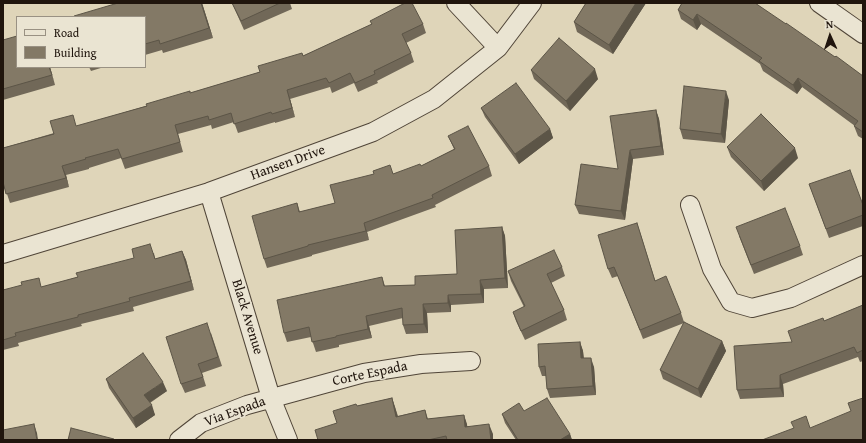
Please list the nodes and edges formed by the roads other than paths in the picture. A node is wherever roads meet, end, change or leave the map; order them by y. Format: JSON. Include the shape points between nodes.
{"nodes":[{"id":1,"x":456,"y":3,"type":"edge"},
{"id":2,"x":532,"y":3,"type":"edge"},
{"id":3,"x":819,"y":3,"type":"edge"},
{"id":4,"x":863,"y":34,"type":"edge"},
{"id":5,"x":498,"y":48,"type":"junction"},
{"id":6,"x":209,"y":192,"type":"junction"},
{"id":7,"x":690,"y":205,"type":"dead end"},
{"id":8,"x":3,"y":254,"type":"edge"},
{"id":9,"x":863,"y":265,"type":"edge"},
{"id":10,"x":471,"y":361,"type":"dead end"},
{"id":11,"x":272,"y":398,"type":"junction"},
{"id":12,"x":179,"y":440,"type":"edge"},
{"id":13,"x":288,"y":440,"type":"edge"}],
"edges":[{"from":1,"to":5,"type":"street"},
{"from":2,"to":5,"type":"street","name":"Hansen Drive"},
{"from":3,"to":4,"type":"street"},
{"from":5,"to":6,"type":"street","name":"Hansen Drive","via":[[434,99],[373,132]]},
{"from":6,"to":8,"type":"street","name":"Hansen Drive"},
{"from":6,"to":11,"type":"street","name":"Black Avenue"},
{"from":7,"to":9,"type":"street","via":[[712,269],[731,302],[752,308],[791,298]]},
{"from":10,"to":11,"type":"street","name":"Corte Espada","via":[[421,364],[364,373]]},
{"from":11,"to":12,"type":"street","name":"Via Espada","via":[[201,423]]},
{"from":11,"to":13,"type":"street","name":"Black Avenue"}]}
